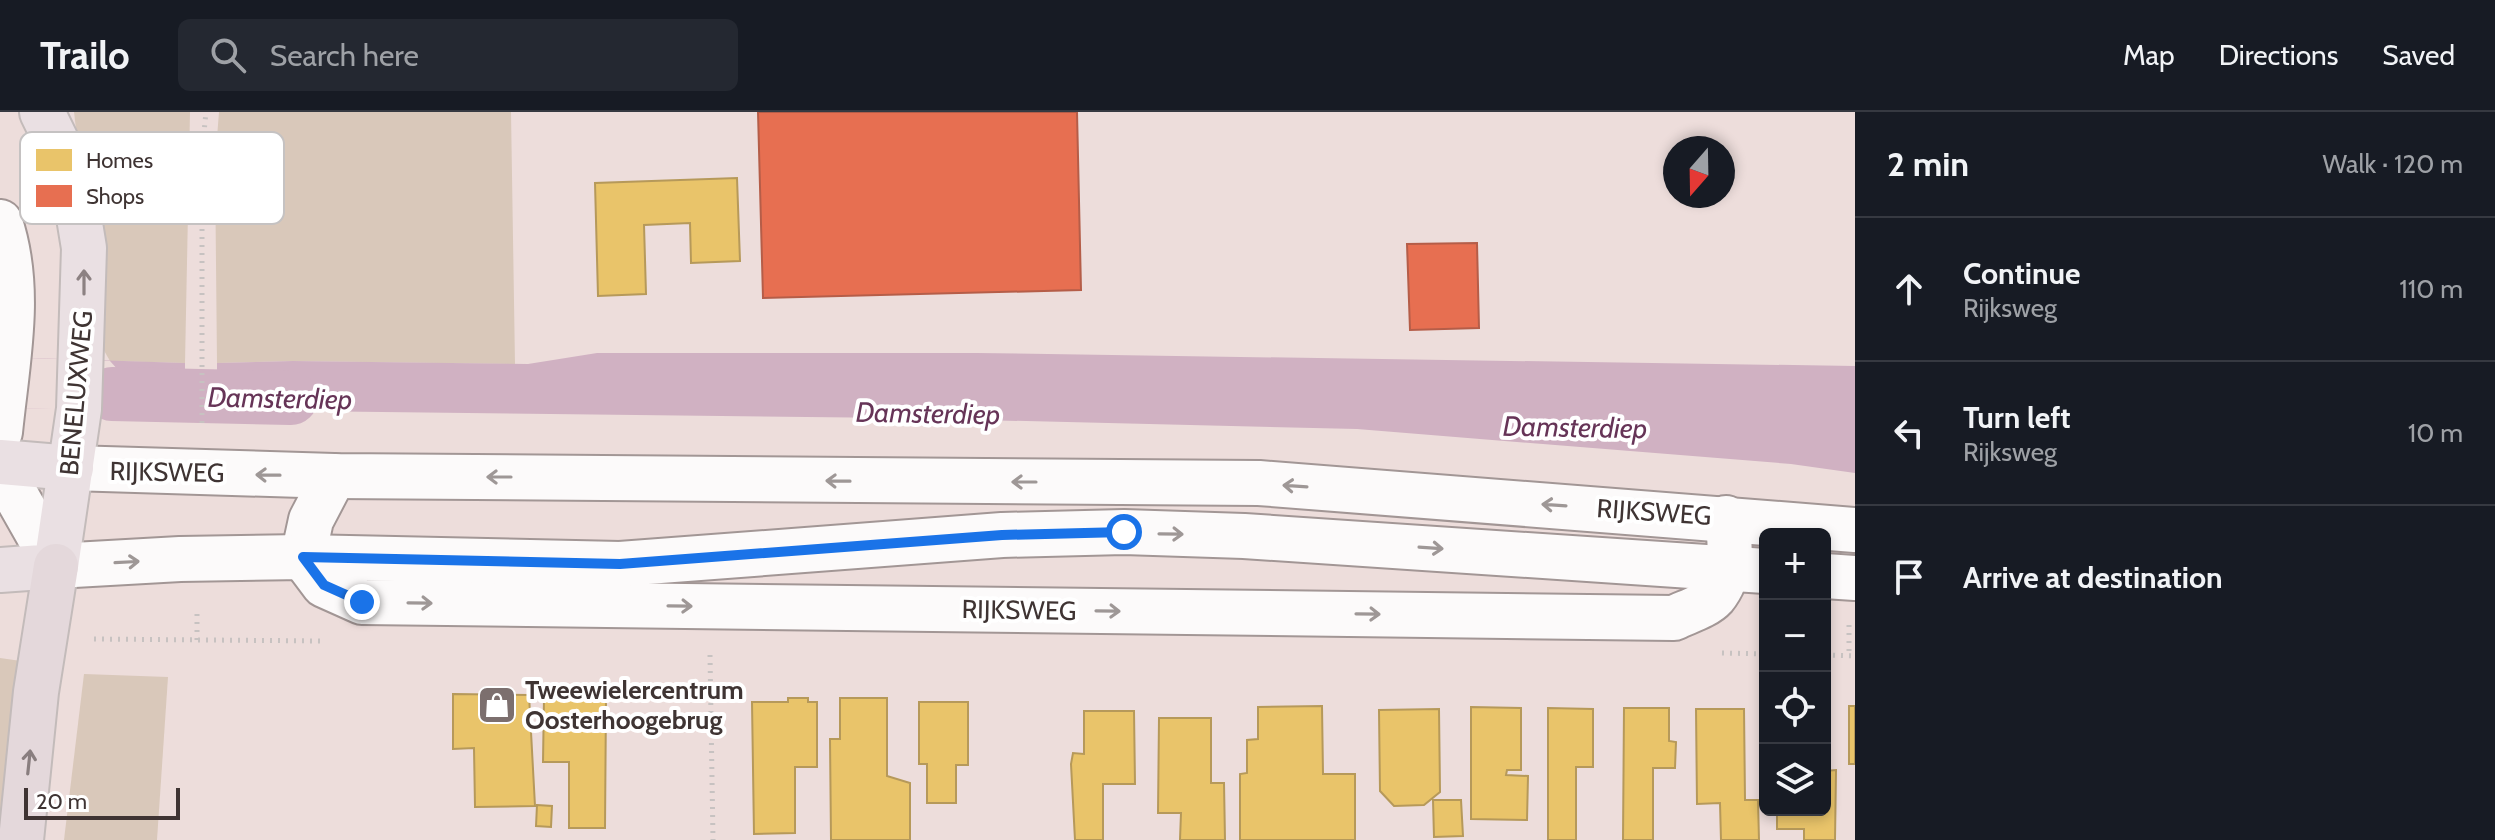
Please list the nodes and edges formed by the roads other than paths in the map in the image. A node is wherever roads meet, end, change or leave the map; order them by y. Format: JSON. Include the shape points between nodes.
{"nodes":[{"id":1,"x":42,"y":112,"type":"edge"},
{"id":2,"x":52,"y":132,"type":"edge"},
{"id":3,"x":0,"y":222,"type":"edge"},
{"id":4,"x":80,"y":224,"type":"edge"},
{"id":5,"x":1,"y":420,"type":"edge"},
{"id":6,"x":0,"y":465,"type":"edge"},
{"id":7,"x":71,"y":468,"type":"junction"},
{"id":8,"x":334,"y":476,"type":"junction"},
{"id":9,"x":1726,"y":518,"type":"junction"},
{"id":10,"x":1855,"y":530,"type":"edge"},
{"id":11,"x":303,"y":557,"type":"junction"},
{"id":12,"x":56,"y":566,"type":"junction"},
{"id":13,"x":1746,"y":569,"type":"edge"},
{"id":14,"x":0,"y":570,"type":"edge"},
{"id":15,"x":1831,"y":576,"type":"edge"},
{"id":16,"x":1855,"y":578,"type":"edge"},
{"id":17,"x":21,"y":840,"type":"edge"}],
"edges":[{"from":2,"to":1,"type":"main road","name":"BENELUXWEG","one_way":true},
{"from":3,"to":5,"type":"main road","via":[[12,284]]},
{"from":7,"to":4,"type":"main road","name":"BENELUXWEG","one_way":true,"via":[[82,360]]},
{"from":6,"to":7,"type":"main road","name":"RIJKSWEG"},
{"from":6,"to":12,"type":"main road"},
{"from":8,"to":7,"type":"main road","name":"RIJKSWEG","one_way":true},
{"from":7,"to":12,"type":"main road","name":"BENELUXWEG"},
{"from":9,"to":8,"type":"main road","name":"RIJKSWEG","one_way":true,"via":[[1259,483]]},
{"from":8,"to":11,"type":"main road","via":[[311,520]]},
{"from":9,"to":10,"type":"main road","name":"RIJKSWEG"},
{"from":9,"to":13,"type":"main road","name":"RIJKSWEG"},
{"from":12,"to":11,"type":"main road","name":"RIJKSWEG","one_way":true},
{"from":11,"to":13,"type":"main road","name":"RIJKSWEG","one_way":true,"via":[[620,564],[957,537],[1124,532],[1259,536]]},
{"from":11,"to":13,"type":"main road","name":"RIJKSWEG","one_way":true,"via":[[324,585],[362,602],[1674,618],[1713,598]]},
{"from":12,"to":14,"type":"main road","name":"RIJKSWEG"},
{"from":17,"to":12,"type":"highway","one_way":true},
{"from":15,"to":16,"type":"main road"}]}
